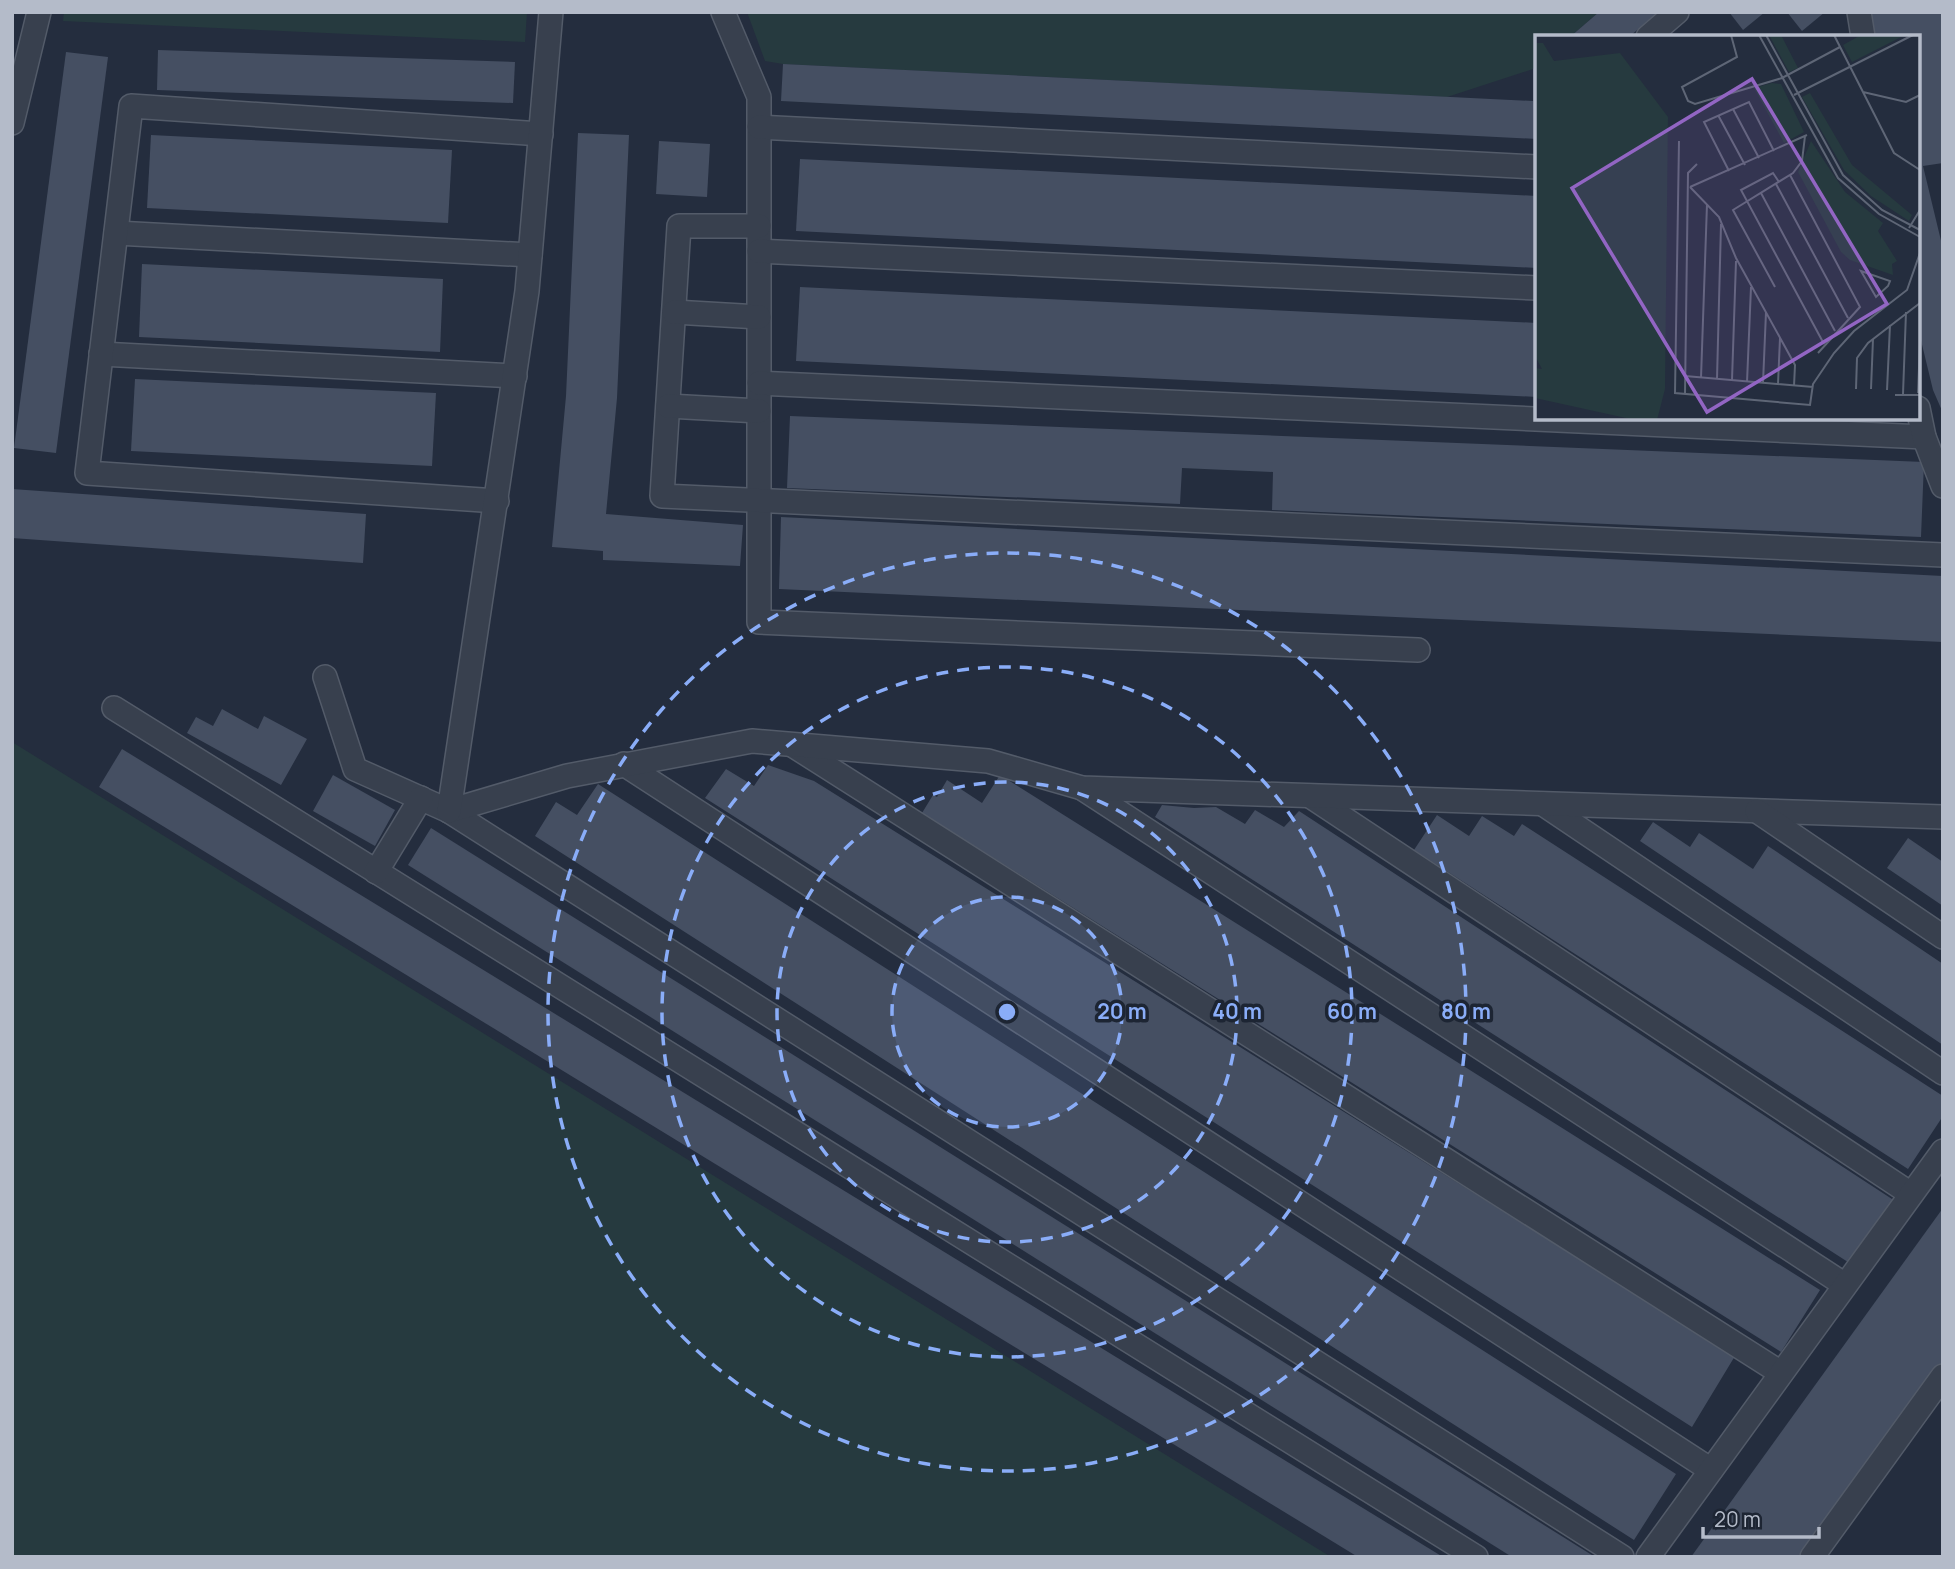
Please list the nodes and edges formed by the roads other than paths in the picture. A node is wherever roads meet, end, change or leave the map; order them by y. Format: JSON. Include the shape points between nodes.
{"nodes":[{"id":1,"x":39,"y":12,"type":"edge"},
{"id":2,"x":551,"y":12,"type":"edge"},
{"id":3,"x":723,"y":12,"type":"edge"},
{"id":4,"x":1677,"y":12,"type":"edge"},
{"id":5,"x":1859,"y":12,"type":"edge"},
{"id":6,"x":1650,"y":35,"type":"edge"},
{"id":7,"x":1863,"y":35,"type":"edge"},
{"id":8,"x":12,"y":123,"type":"edge"},
{"id":9,"x":759,"y":127,"type":"junction"},
{"id":10,"x":541,"y":134,"type":"junction"},
{"id":11,"x":1535,"y":167,"type":"edge"},
{"id":12,"x":759,"y":226,"type":"junction"},
{"id":13,"x":116,"y":233,"type":"junction"},
{"id":14,"x":758,"y":251,"type":"junction"},
{"id":15,"x":530,"y":255,"type":"junction"},
{"id":16,"x":1535,"y":288,"type":"edge"},
{"id":17,"x":674,"y":312,"type":"junction"},
{"id":18,"x":759,"y":317,"type":"junction"},
{"id":19,"x":101,"y":354,"type":"junction"},
{"id":20,"x":515,"y":376,"type":"junction"},
{"id":21,"x":759,"y":383,"type":"junction"},
{"id":22,"x":668,"y":407,"type":"junction"},
{"id":23,"x":759,"y":411,"type":"junction"},
{"id":24,"x":1920,"y":418,"type":"edge"},
{"id":25,"x":1535,"y":419,"type":"edge"},
{"id":26,"x":1557,"y":420,"type":"edge"},
{"id":27,"x":1924,"y":437,"type":"junction"},
{"id":28,"x":1943,"y":486,"type":"edge"},
{"id":29,"x":759,"y":500,"type":"junction"},
{"id":30,"x":497,"y":501,"type":"junction"},
{"id":31,"x":1943,"y":555,"type":"edge"},
{"id":32,"x":1418,"y":650,"type":"dead end"},
{"id":33,"x":325,"y":677,"type":"dead end"},
{"id":34,"x":114,"y":708,"type":"dead end"},
{"id":35,"x":792,"y":744,"type":"junction"},
{"id":36,"x":624,"y":764,"type":"junction"},
{"id":37,"x":1082,"y":788,"type":"junction"},
{"id":38,"x":1310,"y":796,"type":"junction"},
{"id":39,"x":421,"y":798,"type":"junction"},
{"id":40,"x":1543,"y":804,"type":"junction"},
{"id":41,"x":449,"y":811,"type":"junction"},
{"id":42,"x":1756,"y":811,"type":"junction"},
{"id":43,"x":1943,"y":817,"type":"edge"},
{"id":44,"x":376,"y":872,"type":"junction"},
{"id":45,"x":1943,"y":937,"type":"edge"},
{"id":46,"x":1943,"y":1073,"type":"edge"},
{"id":47,"x":1943,"y":1151,"type":"edge"},
{"id":48,"x":1911,"y":1194,"type":"junction"},
{"id":49,"x":1845,"y":1285,"type":"junction"},
{"id":50,"x":1781,"y":1373,"type":"junction"},
{"id":51,"x":1943,"y":1376,"type":"edge"},
{"id":52,"x":1711,"y":1470,"type":"junction"},
{"id":53,"x":1476,"y":1557,"type":"edge"},
{"id":54,"x":1622,"y":1557,"type":"edge"},
{"id":55,"x":1648,"y":1557,"type":"edge"},
{"id":56,"x":1812,"y":1557,"type":"edge"}],
"edges":[{"from":1,"to":8,"type":"lane"},
{"from":2,"to":10,"type":"lane"},
{"from":3,"to":9,"type":"lane","via":[[759,97]]},
{"from":4,"to":6,"type":"lane"},
{"from":5,"to":7,"type":"lane"},
{"from":9,"to":11,"type":"lane"},
{"from":9,"to":12,"type":"lane"},
{"from":10,"to":13,"type":"lane","via":[[131,106]]},
{"from":10,"to":15,"type":"lane"},
{"from":12,"to":14,"type":"lane"},
{"from":12,"to":17,"type":"lane","via":[[679,226]]},
{"from":13,"to":15,"type":"lane"},
{"from":13,"to":19,"type":"lane"},
{"from":14,"to":16,"type":"lane"},
{"from":14,"to":18,"type":"lane"},
{"from":15,"to":20,"type":"lane"},
{"from":17,"to":18,"type":"lane"},
{"from":17,"to":22,"type":"lane"},
{"from":18,"to":21,"type":"lane"},
{"from":19,"to":20,"type":"lane"},
{"from":19,"to":30,"type":"lane","via":[[88,472]]},
{"from":20,"to":30,"type":"lane"},
{"from":21,"to":23,"type":"lane"},
{"from":21,"to":25,"type":"lane"},
{"from":22,"to":23,"type":"lane"},
{"from":22,"to":29,"type":"lane","via":[[662,496]]},
{"from":23,"to":29,"type":"lane"},
{"from":24,"to":27,"type":"lane"},
{"from":26,"to":27,"type":"lane"},
{"from":27,"to":28,"type":"lane"},
{"from":29,"to":31,"type":"lane"},
{"from":29,"to":32,"type":"lane","via":[[759,622]]},
{"from":30,"to":41,"type":"lane"},
{"from":33,"to":39,"type":"lane","via":[[355,769]]},
{"from":34,"to":44,"type":"lane"},
{"from":35,"to":36,"type":"lane","via":[[752,741]]},
{"from":35,"to":37,"type":"lane","via":[[988,761]]},
{"from":35,"to":50,"type":"lane"},
{"from":36,"to":41,"type":"lane"},
{"from":36,"to":52,"type":"lane"},
{"from":37,"to":38,"type":"lane"},
{"from":37,"to":49,"type":"lane"},
{"from":38,"to":40,"type":"lane"},
{"from":38,"to":48,"type":"lane"},
{"from":39,"to":41,"type":"lane"},
{"from":39,"to":44,"type":"lane"},
{"from":40,"to":42,"type":"lane"},
{"from":40,"to":46,"type":"lane"},
{"from":41,"to":54,"type":"lane"},
{"from":42,"to":43,"type":"lane"},
{"from":42,"to":45,"type":"lane"},
{"from":44,"to":53,"type":"lane"},
{"from":47,"to":48,"type":"lane"},
{"from":48,"to":49,"type":"lane"},
{"from":49,"to":50,"type":"lane"},
{"from":50,"to":52,"type":"lane"},
{"from":51,"to":56,"type":"lane"},
{"from":52,"to":55,"type":"lane"}]}
